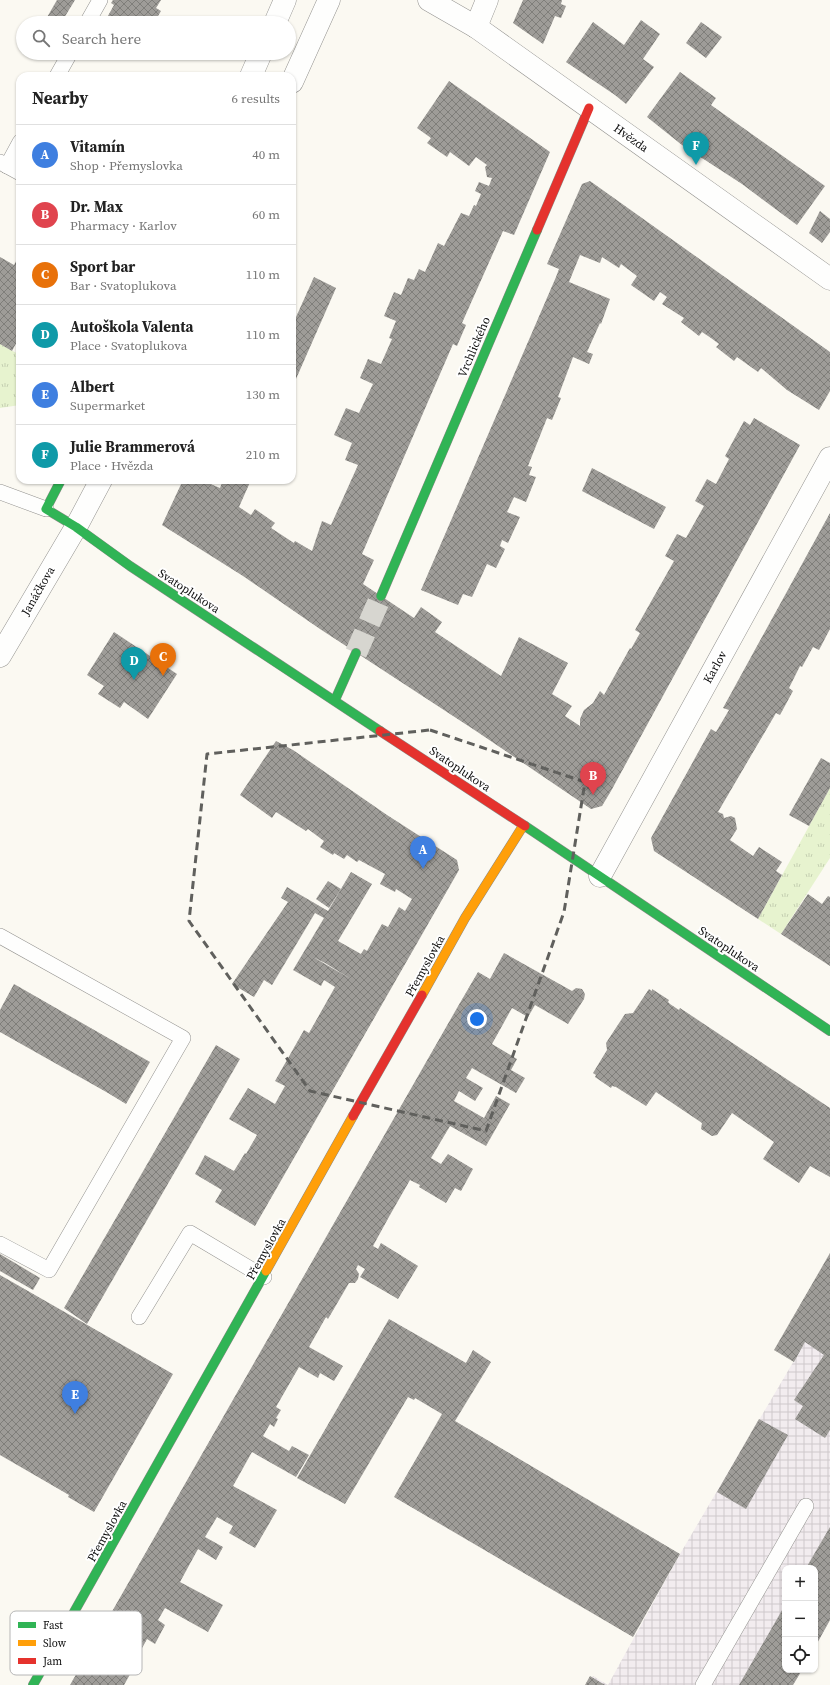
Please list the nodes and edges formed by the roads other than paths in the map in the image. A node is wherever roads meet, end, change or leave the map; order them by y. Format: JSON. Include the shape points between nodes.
{"nodes":[{"id":1,"x":100,"y":0,"type":"edge"},
{"id":2,"x":285,"y":0,"type":"edge"},
{"id":3,"x":317,"y":0,"type":"edge"},
{"id":4,"x":328,"y":0,"type":"edge"},
{"id":5,"x":429,"y":0,"type":"edge"},
{"id":6,"x":487,"y":0,"type":"edge"},
{"id":7,"x":91,"y":16,"type":"edge"},
{"id":8,"x":278,"y":16,"type":"edge"},
{"id":9,"x":476,"y":27,"type":"junction"},
{"id":10,"x":306,"y":51,"type":"junction"},
{"id":11,"x":66,"y":60,"type":"edge"},
{"id":12,"x":258,"y":60,"type":"edge"},
{"id":13,"x":59,"y":72,"type":"edge"},
{"id":14,"x":253,"y":72,"type":"edge"},
{"id":15,"x":296,"y":73,"type":"edge"},
{"id":16,"x":589,"y":108,"type":"junction"},
{"id":17,"x":16,"y":147,"type":"edge"},
{"id":18,"x":3,"y":164,"type":"edge"},
{"id":19,"x":16,"y":171,"type":"edge"},
{"id":20,"x":830,"y":280,"type":"edge"},
{"id":21,"x":830,"y":458,"type":"edge"},
{"id":22,"x":59,"y":484,"type":"edge"},
{"id":23,"x":99,"y":484,"type":"edge"},
{"id":24,"x":0,"y":492,"type":"edge"},
{"id":25,"x":46,"y":510,"type":"junction"},
{"id":26,"x":76,"y":527,"type":"junction"},
{"id":27,"x":381,"y":596,"type":"tunnel mouth"},
{"id":28,"x":356,"y":654,"type":"tunnel mouth"},
{"id":29,"x":0,"y":656,"type":"edge"},
{"id":30,"x":335,"y":700,"type":"junction"},
{"id":31,"x":523,"y":826,"type":"junction"},
{"id":32,"x":600,"y":876,"type":"junction"},
{"id":33,"x":0,"y":936,"type":"edge"},
{"id":34,"x":830,"y":1031,"type":"edge"},
{"id":35,"x":0,"y":1244,"type":"edge"},
{"id":36,"x":264,"y":1277,"type":"junction"},
{"id":37,"x":139,"y":1317,"type":"dead end"},
{"id":38,"x":806,"y":1506,"type":"dead end"},
{"id":39,"x":75,"y":1611,"type":"edge"},
{"id":40,"x":39,"y":1675,"type":"edge"},
{"id":41,"x":33,"y":1685,"type":"edge"},
{"id":42,"x":702,"y":1685,"type":"edge"}],
"edges":[{"from":1,"to":7,"type":"lane"},
{"from":2,"to":8,"type":"street"},
{"from":3,"to":10,"type":"street"},
{"from":4,"to":10,"type":"street"},
{"from":5,"to":9,"type":"street","name":"Hvězda"},
{"from":6,"to":9,"type":"street"},
{"from":9,"to":16,"type":"street","name":"Hvězda"},
{"from":10,"to":15,"type":"street"},
{"from":11,"to":13,"type":"lane"},
{"from":12,"to":14,"type":"street"},
{"from":16,"to":20,"type":"street","name":"Hvězda"},
{"from":16,"to":27,"type":"street","name":"Vrchlického"},
{"from":17,"to":18,"type":"lane"},
{"from":18,"to":19,"type":"lane"},
{"from":21,"to":32,"type":"street","name":"Karlov"},
{"from":22,"to":25,"type":"street"},
{"from":23,"to":26,"type":"street","name":"Janáčkova"},
{"from":24,"to":25,"type":"lane"},
{"from":25,"to":26,"type":"street"},
{"from":26,"to":29,"type":"street","name":"Janáčkova"},
{"from":26,"to":30,"type":"street","name":"Svatoplukova","via":[[130,566]]},
{"from":28,"to":30,"type":"street"},
{"from":30,"to":31,"type":"street","name":"Svatoplukova"},
{"from":31,"to":32,"type":"street","name":"Svatoplukova"},
{"from":31,"to":36,"type":"street","name":"Přemyslovka","via":[[465,918]]},
{"from":32,"to":34,"type":"street","name":"Svatoplukova"},
{"from":33,"to":35,"type":"lane","via":[[183,1038],[49,1270]]},
{"from":36,"to":37,"type":"lane","via":[[190,1233]]},
{"from":36,"to":39,"type":"street","name":"Přemyslovka"},
{"from":38,"to":42,"type":"lane"},
{"from":40,"to":41,"type":"street","name":"Přemyslovka"}]}
